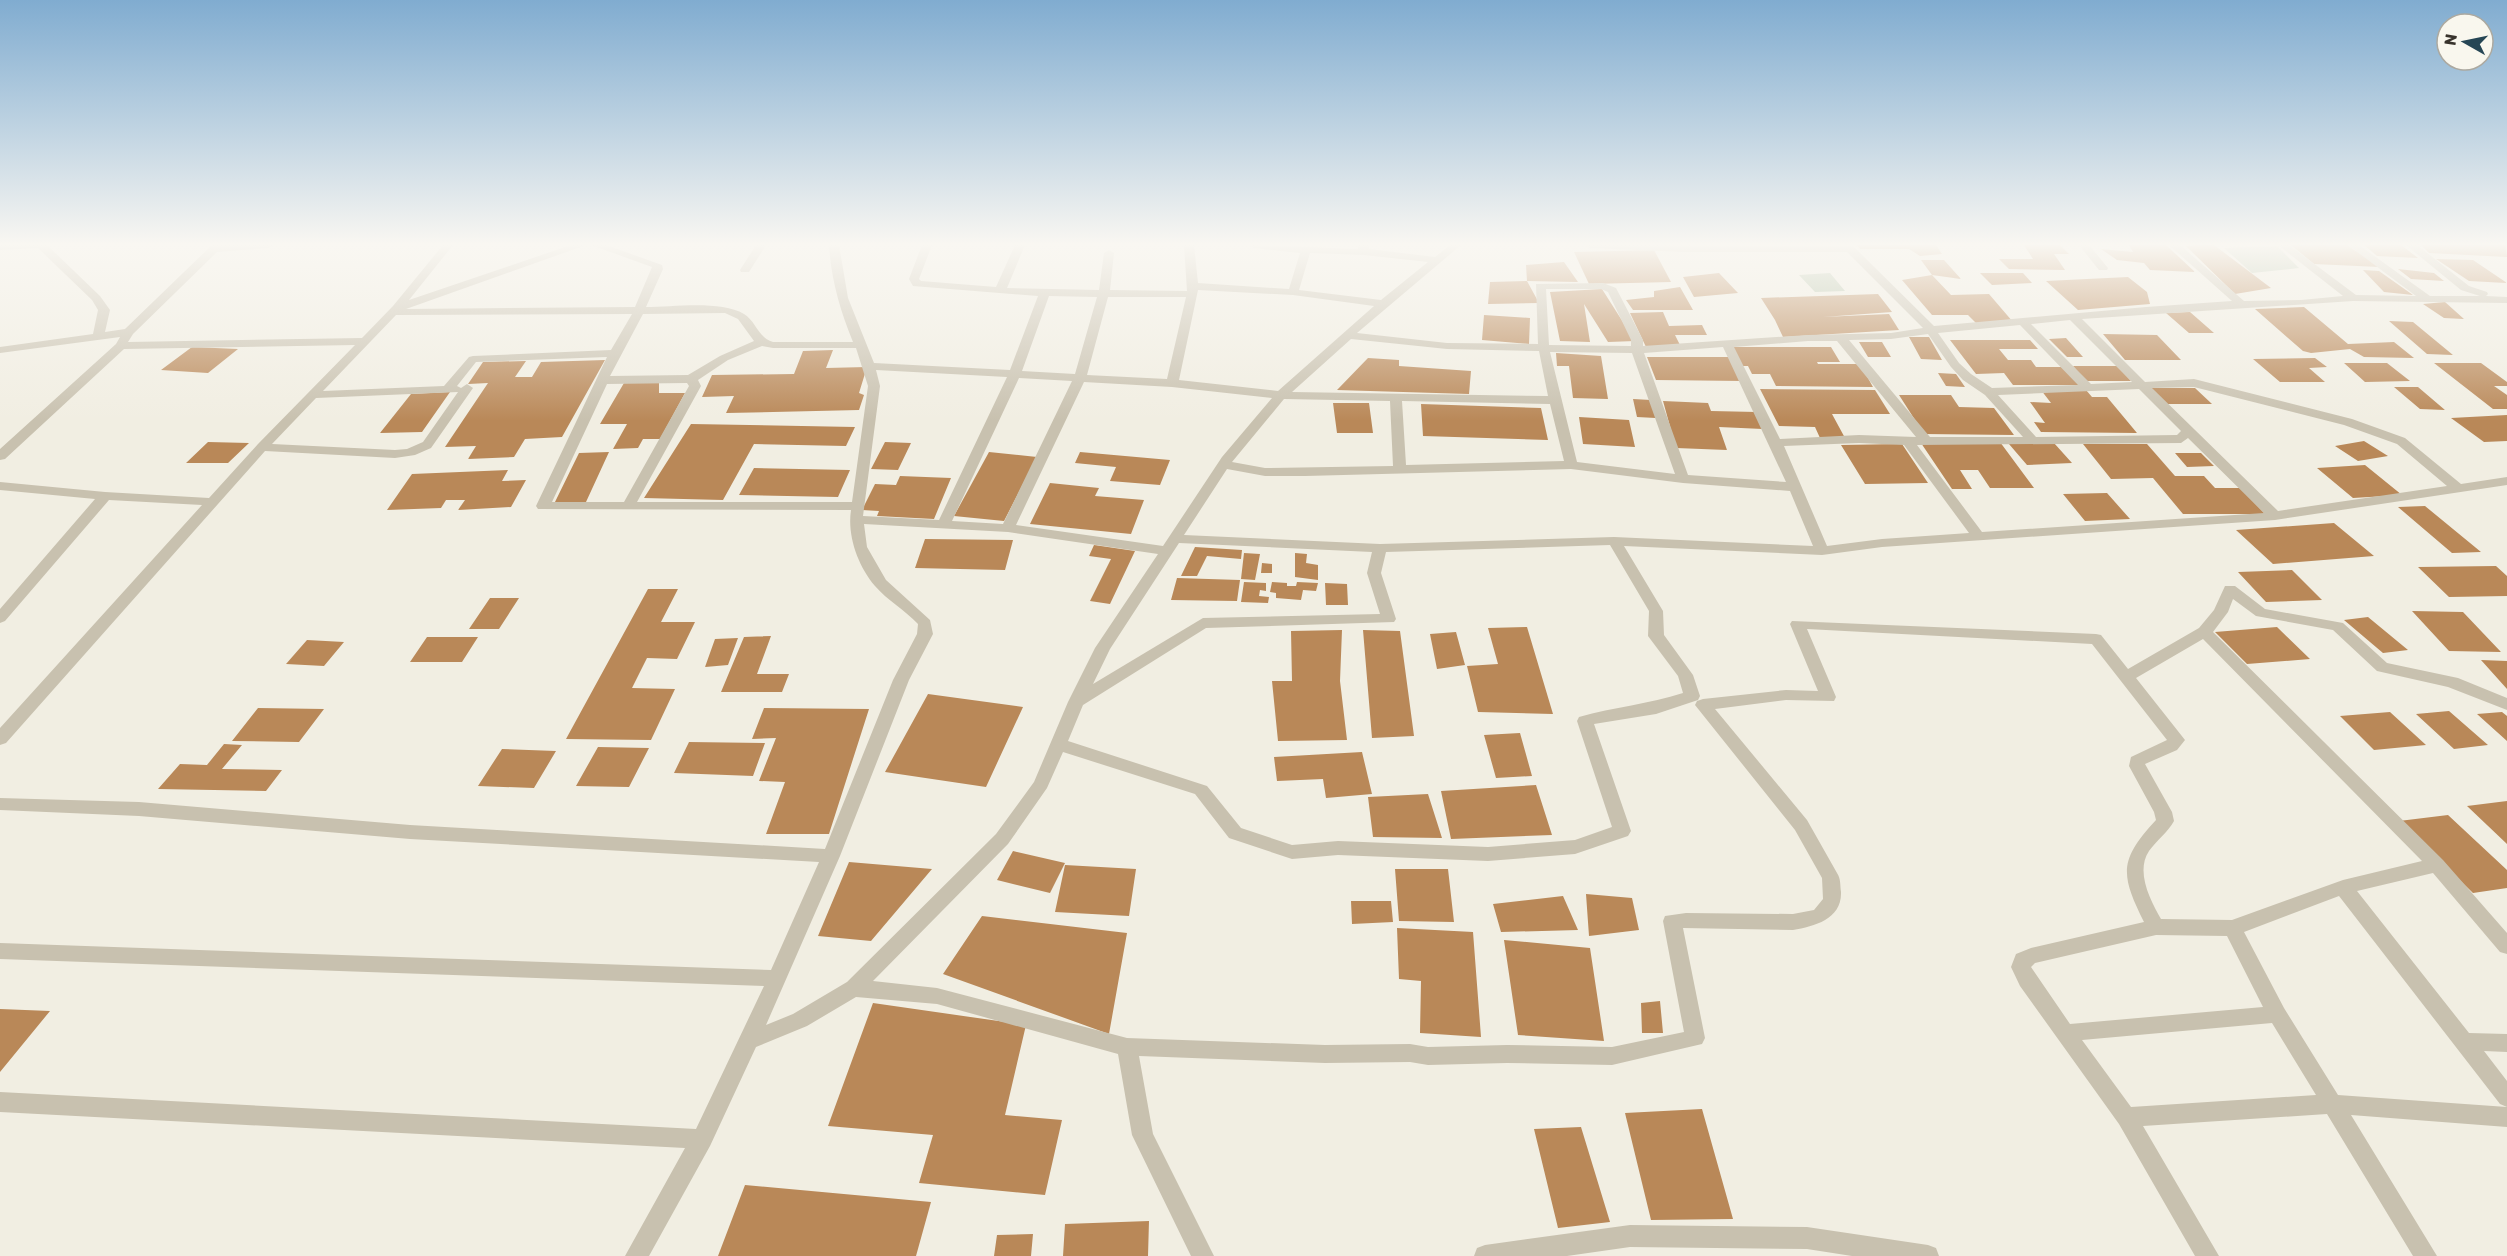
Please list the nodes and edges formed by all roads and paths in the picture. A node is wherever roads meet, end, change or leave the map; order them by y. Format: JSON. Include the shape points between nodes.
{"nodes":[{"id":1,"x":100,"y":304,"type":"edge"},
{"id":2,"x":157,"y":304,"type":"edge"},
{"id":3,"x":401,"y":304,"type":"edge"},
{"id":4,"x":414,"y":304,"type":"edge"},
{"id":5,"x":642,"y":304,"type":"edge"},
{"id":6,"x":845,"y":304,"type":"edge"},
{"id":7,"x":1041,"y":304,"type":"edge"},
{"id":8,"x":1101,"y":304,"type":"edge"},
{"id":9,"x":1190,"y":304,"type":"edge"},
{"id":10,"x":1383,"y":304,"type":"edge"},
{"id":11,"x":1541,"y":304,"type":"edge"},
{"id":12,"x":1619,"y":304,"type":"edge"},
{"id":13,"x":1905,"y":304,"type":"edge"},
{"id":14,"x":2241,"y":304,"type":"joint"},
{"id":15,"x":2264,"y":304,"type":"edge"},
{"id":16,"x":640,"y":309,"type":"junction"},
{"id":17,"x":396,"y":310,"type":"junction"},
{"id":18,"x":2073,"y":317,"type":"junction"},
{"id":19,"x":2024,"y":323,"type":"junction"},
{"id":20,"x":1931,"y":330,"type":"junction"},
{"id":21,"x":128,"y":332,"type":"junction"},
{"id":22,"x":1347,"y":335,"type":"junction"},
{"id":23,"x":98,"y":336,"type":"junction"},
{"id":24,"x":1840,"y":337,"type":"junction"},
{"id":25,"x":365,"y":341,"type":"junction"},
{"id":26,"x":761,"y":342,"type":"junction"},
{"id":27,"x":1727,"y":344,"type":"junction"},
{"id":28,"x":860,"y":345,"type":"junction"},
{"id":29,"x":121,"y":346,"type":"junction"},
{"id":30,"x":1544,"y":348,"type":"junction"},
{"id":31,"x":0,"y":350,"type":"edge"},
{"id":32,"x":1637,"y":350,"type":"junction"},
{"id":33,"x":615,"y":353,"type":"junction"},
{"id":34,"x":871,"y":366,"type":"junction"},
{"id":35,"x":1015,"y":373,"type":"junction"},
{"id":36,"x":1080,"y":377,"type":"junction"},
{"id":37,"x":691,"y":379,"type":"junction"},
{"id":38,"x":602,"y":380,"type":"junction"},
{"id":39,"x":1172,"y":383,"type":"junction"},
{"id":40,"x":2141,"y":384,"type":"junction"},
{"id":41,"x":2086,"y":386,"type":"junction"},
{"id":42,"x":447,"y":389,"type":"junction"},
{"id":43,"x":1989,"y":392,"type":"junction"},
{"id":44,"x":313,"y":395,"type":"junction"},
{"id":45,"x":1281,"y":395,"type":"junction"},
{"id":46,"x":1396,"y":398,"type":"junction"},
{"id":47,"x":1555,"y":400,"type":"junction"},
{"id":48,"x":2188,"y":431,"type":"junction"},
{"id":49,"x":1908,"y":441,"type":"junction"},
{"id":50,"x":1926,"y":441,"type":"junction"},
{"id":51,"x":2033,"y":441,"type":"junction"},
{"id":52,"x":1776,"y":443,"type":"junction"},
{"id":53,"x":262,"y":447,"type":"junction"},
{"id":54,"x":0,"y":456,"type":"edge"},
{"id":55,"x":1224,"y":465,"type":"junction"},
{"id":56,"x":1571,"y":465,"type":"junction"},
{"id":57,"x":1400,"y":470,"type":"junction"},
{"id":58,"x":1683,"y":479,"type":"junction"},
{"id":59,"x":2507,"y":481,"type":"edge"},
{"id":60,"x":0,"y":486,"type":"edge"},
{"id":61,"x":1795,"y":487,"type":"junction"},
{"id":62,"x":2459,"y":489,"type":"junction"},
{"id":63,"x":105,"y":496,"type":"junction"},
{"id":64,"x":212,"y":502,"type":"junction"},
{"id":65,"x":628,"y":506,"type":"junction"},
{"id":66,"x":857,"y":513,"type":"junction"},
{"id":67,"x":2274,"y":516,"type":"junction"},
{"id":68,"x":944,"y":524,"type":"junction"},
{"id":69,"x":1008,"y":528,"type":"junction"},
{"id":70,"x":1978,"y":536,"type":"junction"},
{"id":71,"x":1614,"y":541,"type":"junction"},
{"id":72,"x":1169,"y":545,"type":"junction"},
{"id":73,"x":1380,"y":548,"type":"junction"},
{"id":74,"x":1822,"y":550,"type":"junction"},
{"id":75,"x":0,"y":618,"type":"edge"},
{"id":76,"x":2204,"y":632,"type":"junction"},
{"id":77,"x":2126,"y":677,"type":"junction"},
{"id":78,"x":1076,"y":702,"type":"junction"},
{"id":79,"x":2507,"y":704,"type":"edge"},
{"id":80,"x":0,"y":739,"type":"edge"},
{"id":81,"x":1058,"y":744,"type":"junction"},
{"id":82,"x":0,"y":804,"type":"edge"},
{"id":83,"x":831,"y":856,"type":"junction"},
{"id":84,"x":2437,"y":865,"type":"junction"},
{"id":85,"x":2343,"y":887,"type":"junction"},
{"id":86,"x":2156,"y":927,"type":"junction"},
{"id":87,"x":2233,"y":928,"type":"junction"},
{"id":88,"x":2507,"y":946,"type":"edge"},
{"id":89,"x":0,"y":951,"type":"edge"},
{"id":90,"x":778,"y":978,"type":"junction"},
{"id":91,"x":854,"y":988,"type":"junction"},
{"id":92,"x":2277,"y":1014,"type":"junction"},
{"id":93,"x":2066,"y":1033,"type":"junction"},
{"id":94,"x":749,"y":1041,"type":"junction"},
{"id":95,"x":2465,"y":1042,"type":"junction"},
{"id":96,"x":2507,"y":1042,"type":"edge"},
{"id":97,"x":1127,"y":1047,"type":"junction"},
{"id":98,"x":2507,"y":1097,"type":"edge"},
{"id":99,"x":0,"y":1102,"type":"edge"},
{"id":100,"x":2332,"y":1104,"type":"junction"},
{"id":101,"x":2507,"y":1117,"type":"edge"},
{"id":102,"x":2126,"y":1118,"type":"junction"},
{"id":103,"x":702,"y":1139,"type":"junction"},
{"id":104,"x":636,"y":1256,"type":"edge"},
{"id":105,"x":1203,"y":1256,"type":"edge"},
{"id":106,"x":1485,"y":1256,"type":"edge"},
{"id":107,"x":1928,"y":1256,"type":"edge"},
{"id":108,"x":2208,"y":1256,"type":"edge"},
{"id":109,"x":2426,"y":1256,"type":"edge"}],
"edges":[{"from":1,"to":23,"type":"street","via":[[104,310]]},
{"from":2,"to":21,"type":"street"},
{"from":3,"to":17,"type":"street"},
{"from":4,"to":17,"type":"street"},
{"from":5,"to":16,"type":"street"},
{"from":6,"to":28,"type":"street"},
{"from":7,"to":35,"type":"street"},
{"from":8,"to":36,"type":"street"},
{"from":9,"to":39,"type":"street"},
{"from":10,"to":22,"type":"street"},
{"from":11,"to":30,"type":"street"},
{"from":12,"to":32,"type":"street","via":[[1637,340]]},
{"from":13,"to":20,"type":"street"},
{"from":14,"to":15,"type":"street"},
{"from":14,"to":18,"type":"street"},
{"from":16,"to":17,"type":"street"},
{"from":16,"to":26,"type":"street","via":[[727,310],[742,317]]},
{"from":16,"to":33,"type":"street"},
{"from":17,"to":25,"type":"street"},
{"from":18,"to":19,"type":"street"},
{"from":18,"to":40,"type":"street"},
{"from":19,"to":20,"type":"street"},
{"from":19,"to":41,"type":"street"},
{"from":20,"to":24,"type":"street"},
{"from":20,"to":43,"type":"street","via":[[1955,365]]},
{"from":21,"to":23,"type":"street"},
{"from":21,"to":29,"type":"street"},
{"from":22,"to":30,"type":"street","via":[[1448,346]]},
{"from":22,"to":45,"type":"street"},
{"from":23,"to":31,"type":"street"},
{"from":24,"to":27,"type":"street"},
{"from":24,"to":50,"type":"street"},
{"from":25,"to":29,"type":"street"},
{"from":25,"to":44,"type":"street"},
{"from":26,"to":28,"type":"street"},
{"from":26,"to":37,"type":"street","via":[[724,358]]},
{"from":27,"to":32,"type":"street"},
{"from":27,"to":52,"type":"street"},
{"from":28,"to":34,"type":"street"},
{"from":29,"to":54,"type":"street"},
{"from":30,"to":32,"type":"street"},
{"from":30,"to":47,"type":"street"},
{"from":32,"to":58,"type":"street"},
{"from":33,"to":38,"type":"street"},
{"from":33,"to":42,"type":"street","via":[[473,359]]},
{"from":34,"to":35,"type":"street"},
{"from":34,"to":66,"type":"street","via":[[874,386]]},
{"from":35,"to":36,"type":"street"},
{"from":35,"to":68,"type":"street"},
{"from":36,"to":39,"type":"street"},
{"from":36,"to":69,"type":"street"},
{"from":37,"to":38,"type":"street"},
{"from":37,"to":65,"type":"street","via":[[695,386]]},
{"from":38,"to":65,"type":"street","via":[[543,506]]},
{"from":39,"to":45,"type":"street"},
{"from":40,"to":41,"type":"street"},
{"from":40,"to":48,"type":"street"},
{"from":40,"to":62,"type":"street","via":[[2194,384],[2348,422],[2401,441]]},
{"from":41,"to":43,"type":"street"},
{"from":42,"to":44,"type":"street"},
{"from":42,"to":53,"type":"street","via":[[467,388],[427,445],[410,452]]},
{"from":43,"to":51,"type":"street"},
{"from":44,"to":53,"type":"street"},
{"from":45,"to":46,"type":"street"},
{"from":45,"to":55,"type":"street"},
{"from":46,"to":47,"type":"street"},
{"from":46,"to":57,"type":"street"},
{"from":47,"to":56,"type":"street"},
{"from":48,"to":51,"type":"street","via":[[2181,439]]},
{"from":48,"to":67,"type":"street"},
{"from":49,"to":50,"type":"street"},
{"from":49,"to":52,"type":"street"},
{"from":49,"to":70,"type":"street"},
{"from":50,"to":51,"type":"street"},
{"from":52,"to":61,"type":"street"},
{"from":53,"to":64,"type":"street"},
{"from":55,"to":57,"type":"street","via":[[1265,472]]},
{"from":55,"to":72,"type":"street"},
{"from":56,"to":57,"type":"street"},
{"from":56,"to":58,"type":"street"},
{"from":58,"to":61,"type":"street"},
{"from":59,"to":62,"type":"street"},
{"from":60,"to":63,"type":"street"},
{"from":61,"to":74,"type":"street"},
{"from":62,"to":67,"type":"street"},
{"from":63,"to":64,"type":"street"},
{"from":63,"to":75,"type":"street"},
{"from":64,"to":80,"type":"street"},
{"from":65,"to":66,"type":"street"},
{"from":66,"to":68,"type":"street"},
{"from":66,"to":83,"type":"street","via":[[860,547],[880,584],[925,623],[925,634],[901,680]]},
{"from":67,"to":70,"type":"street"},
{"from":68,"to":69,"type":"street"},
{"from":69,"to":72,"type":"street"},
{"from":70,"to":74,"type":"street"},
{"from":71,"to":73,"type":"street"},
{"from":71,"to":74,"type":"street"},
{"from":71,"to":81,"type":"street","via":[[1656,611],[1656,636],[1685,675],[1692,696],[1656,708],[1584,721],[1622,831],[1575,848],[1488,854],[1338,848],[1292,852],[1235,833],[1201,790]]},
{"from":72,"to":73,"type":"street"},
{"from":72,"to":78,"type":"street","via":[[1103,648]]},
{"from":73,"to":78,"type":"street","via":[[1374,573],[1389,619],[1203,623]]},
{"from":76,"to":77,"type":"street"},
{"from":76,"to":79,"type":"street","via":[[2221,612],[2230,589],[2261,613],[2338,626],[2382,667],[2452,682]]},
{"from":76,"to":84,"type":"street"},
{"from":77,"to":86,"type":"street","via":[[2177,740],[2137,761],[2165,821],[2138,855],[2136,879]]},
{"from":77,"to":97,"type":"street","via":[[2096,639],[1797,624],[1828,697],[1786,695],[1704,705],[1801,825],[1831,878],[1832,900],[1820,916],[1803,921],[1672,921],[1695,1038],[1612,1056],[1428,1056]]},
{"from":78,"to":81,"type":"street"},
{"from":81,"to":91,"type":"street","via":[[1041,784],[1002,839]]},
{"from":82,"to":83,"type":"street","via":[[139,809],[410,832]]},
{"from":83,"to":90,"type":"street"},
{"from":84,"to":85,"type":"street"},
{"from":84,"to":88,"type":"street"},
{"from":85,"to":87,"type":"street"},
{"from":85,"to":95,"type":"street"},
{"from":86,"to":87,"type":"street"},
{"from":86,"to":93,"type":"street","via":[[2023,960],[2021,967],[2027,980]]},
{"from":87,"to":92,"type":"street"},
{"from":89,"to":90,"type":"street"},
{"from":90,"to":94,"type":"street"},
{"from":91,"to":94,"type":"street","via":[[800,1020]]},
{"from":91,"to":97,"type":"street","via":[[937,996]]},
{"from":92,"to":93,"type":"street"},
{"from":92,"to":100,"type":"street"},
{"from":93,"to":102,"type":"street"},
{"from":94,"to":103,"type":"street"},
{"from":95,"to":96,"type":"street"},
{"from":95,"to":98,"type":"street"},
{"from":97,"to":105,"type":"street","via":[[1143,1135]]},
{"from":99,"to":103,"type":"street"},
{"from":100,"to":101,"type":"street"},
{"from":100,"to":102,"type":"street"},
{"from":100,"to":109,"type":"street"},
{"from":102,"to":108,"type":"street"},
{"from":103,"to":104,"type":"street"},
{"from":106,"to":107,"type":"street","via":[[1630,1236],[1807,1238]]}]}
